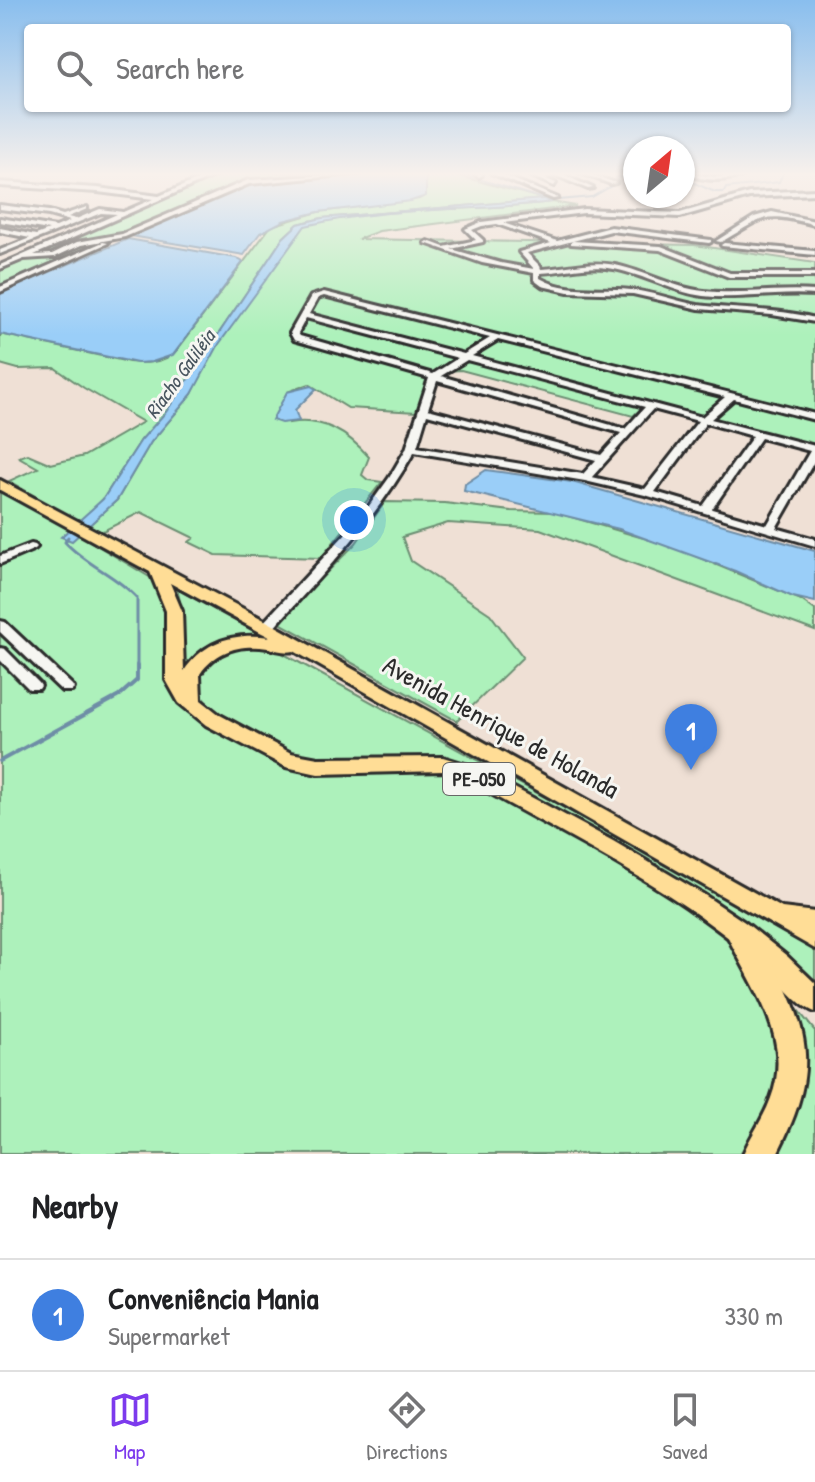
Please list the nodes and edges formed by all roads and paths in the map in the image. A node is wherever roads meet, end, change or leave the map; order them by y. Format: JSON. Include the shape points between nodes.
{"nodes":[{"id":1,"x":44,"y":227,"type":"edge"},
{"id":2,"x":62,"y":227,"type":"edge"},
{"id":3,"x":92,"y":227,"type":"edge"},
{"id":4,"x":144,"y":227,"type":"edge"},
{"id":5,"x":470,"y":227,"type":"edge"},
{"id":6,"x":509,"y":227,"type":"edge"},
{"id":7,"x":743,"y":227,"type":"edge"},
{"id":8,"x":57,"y":229,"type":"junction"},
{"id":9,"x":1,"y":230,"type":"edge"},
{"id":10,"x":123,"y":236,"type":"junction"},
{"id":11,"x":36,"y":237,"type":"junction"},
{"id":12,"x":0,"y":242,"type":"edge"},
{"id":13,"x":555,"y":242,"type":"junction"},
{"id":14,"x":428,"y":243,"type":"dead end"},
{"id":15,"x":16,"y":245,"type":"junction"},
{"id":16,"x":713,"y":246,"type":"junction"},
{"id":17,"x":444,"y":249,"type":"junction"},
{"id":18,"x":815,"y":252,"type":"edge"},
{"id":19,"x":0,"y":253,"type":"edge"},
{"id":20,"x":680,"y":254,"type":"junction"},
{"id":21,"x":21,"y":257,"type":"junction"},
{"id":22,"x":40,"y":257,"type":"junction"},
{"id":23,"x":698,"y":264,"type":"junction"},
{"id":24,"x":0,"y":267,"type":"edge"},
{"id":25,"x":538,"y":271,"type":"junction"},
{"id":26,"x":40,"y":272,"type":"junction"},
{"id":27,"x":815,"y":275,"type":"edge"},
{"id":28,"x":0,"y":290,"type":"edge"},
{"id":29,"x":815,"y":293,"type":"edge"},
{"id":30,"x":305,"y":315,"type":"junction"},
{"id":31,"x":815,"y":320,"type":"edge"},
{"id":32,"x":497,"y":337,"type":"junction"},
{"id":33,"x":467,"y":356,"type":"junction"},
{"id":34,"x":434,"y":377,"type":"junction"},
{"id":35,"x":732,"y":396,"type":"junction"},
{"id":36,"x":652,"y":405,"type":"junction"},
{"id":37,"x":423,"y":410,"type":"junction"},
{"id":38,"x":815,"y":417,"type":"edge"},
{"id":39,"x":704,"y":420,"type":"junction"},
{"id":40,"x":627,"y":432,"type":"junction"},
{"id":41,"x":759,"y":434,"type":"junction"},
{"id":42,"x":411,"y":449,"type":"junction"},
{"id":43,"x":815,"y":450,"type":"edge"},
{"id":44,"x":602,"y":458,"type":"junction"},
{"id":45,"x":585,"y":478,"type":"junction"},
{"id":46,"x":0,"y":484,"type":"edge"},
{"id":47,"x":648,"y":493,"type":"junction"},
{"id":48,"x":706,"y":510,"type":"junction"},
{"id":49,"x":770,"y":529,"type":"junction"},
{"id":50,"x":815,"y":543,"type":"edge"},
{"id":51,"x":31,"y":547,"type":"dead end"},
{"id":52,"x":0,"y":560,"type":"edge"},
{"id":53,"x":157,"y":570,"type":"junction"},
{"id":54,"x":0,"y":625,"type":"edge"},
{"id":55,"x":266,"y":628,"type":"junction"},
{"id":56,"x":0,"y":652,"type":"edge"},
{"id":57,"x":310,"y":653,"type":"junction"},
{"id":58,"x":34,"y":686,"type":"dead end"},
{"id":59,"x":67,"y":688,"type":"dead end"},
{"id":60,"x":192,"y":704,"type":"junction"},
{"id":61,"x":769,"y":913,"type":"junction"},
{"id":62,"x":815,"y":922,"type":"edge"},
{"id":63,"x":741,"y":935,"type":"junction"},
{"id":64,"x":815,"y":938,"type":"edge"},
{"id":65,"x":815,"y":1000,"type":"edge"},
{"id":66,"x":759,"y":1154,"type":"edge"}],
"edges":[{"from":1,"to":8,"type":"street"},
{"from":2,"to":8,"type":"street"},
{"from":3,"to":21,"type":"street"},
{"from":4,"to":10,"type":"street"},
{"from":5,"to":17,"type":"street","via":[[479,242]]},
{"from":6,"to":13,"type":"street"},
{"from":7,"to":16,"type":"street"},
{"from":8,"to":11,"type":"street"},
{"from":9,"to":11,"type":"street"},
{"from":10,"to":22,"type":"street","via":[[79,243]]},
{"from":10,"to":26,"type":"street"},
{"from":11,"to":15,"type":"street"},
{"from":12,"to":15,"type":"street"},
{"from":13,"to":16,"type":"street","via":[[619,229]]},
{"from":13,"to":20,"type":"street","via":[[639,246]]},
{"from":13,"to":25,"type":"street","via":[[522,252]]},
{"from":14,"to":17,"type":"street"},
{"from":15,"to":19,"type":"street"},
{"from":16,"to":18,"type":"street"},
{"from":16,"to":20,"type":"street"},
{"from":16,"to":23,"type":"street"},
{"from":17,"to":25,"type":"street"},
{"from":19,"to":21,"type":"street"},
{"from":20,"to":23,"type":"street"},
{"from":21,"to":22,"type":"street"},
{"from":21,"to":24,"type":"street"},
{"from":22,"to":26,"type":"street"},
{"from":23,"to":27,"type":"street","via":[[729,275]]},
{"from":25,"to":29,"type":"street","via":[[600,265],[706,294]]},
{"from":25,"to":31,"type":"street","via":[[538,282],[563,287]]},
{"from":26,"to":28,"type":"street"},
{"from":30,"to":32,"type":"street","via":[[321,294]]},
{"from":30,"to":33,"type":"street"},
{"from":30,"to":34,"type":"street","via":[[295,337]]},
{"from":32,"to":33,"type":"street"},
{"from":32,"to":35,"type":"street"},
{"from":33,"to":34,"type":"street"},
{"from":33,"to":36,"type":"street"},
{"from":34,"to":37,"type":"street"},
{"from":34,"to":40,"type":"street"},
{"from":35,"to":38,"type":"street"},
{"from":35,"to":39,"type":"street"},
{"from":36,"to":39,"type":"street"},
{"from":36,"to":40,"type":"street"},
{"from":37,"to":42,"type":"street"},
{"from":37,"to":44,"type":"street"},
{"from":39,"to":41,"type":"street"},
{"from":39,"to":47,"type":"street"},
{"from":40,"to":44,"type":"street"},
{"from":41,"to":43,"type":"street"},
{"from":41,"to":48,"type":"street"},
{"from":42,"to":45,"type":"street"},
{"from":42,"to":55,"type":"street","via":[[365,519]]},
{"from":43,"to":49,"type":"street"},
{"from":44,"to":45,"type":"street"},
{"from":45,"to":47,"type":"street"},
{"from":46,"to":53,"type":"main road","name":"Avenida Henrique de Holanda"},
{"from":47,"to":48,"type":"street"},
{"from":48,"to":49,"type":"street"},
{"from":49,"to":50,"type":"street"},
{"from":51,"to":52,"type":"street"},
{"from":53,"to":55,"type":"main road","name":"Avenida Henrique de Holanda"},
{"from":53,"to":60,"type":"main road","via":[[174,611],[175,680]]},
{"from":54,"to":59,"type":"street"},
{"from":55,"to":57,"type":"main road","name":"Avenida Henrique de Holanda"},
{"from":56,"to":58,"type":"street"},
{"from":57,"to":60,"type":"main road","via":[[253,640],[220,646],[200,659],[191,674]]},
{"from":57,"to":61,"type":"main road","name":"Avenida Henrique de Holanda","number":"PE-050"},
{"from":60,"to":63,"type":"main road","number":"PE-050","via":[[286,760],[318,766],[453,766],[675,889]]},
{"from":61,"to":62,"type":"main road","number":"PE-050"},
{"from":61,"to":64,"type":"main road","name":"Avenida Henrique de Holanda","number":"PE-050"},
{"from":63,"to":65,"type":"main road","number":"PE-050"},
{"from":63,"to":66,"type":"highway","via":[[777,1002],[792,1056],[790,1088]]}]}
